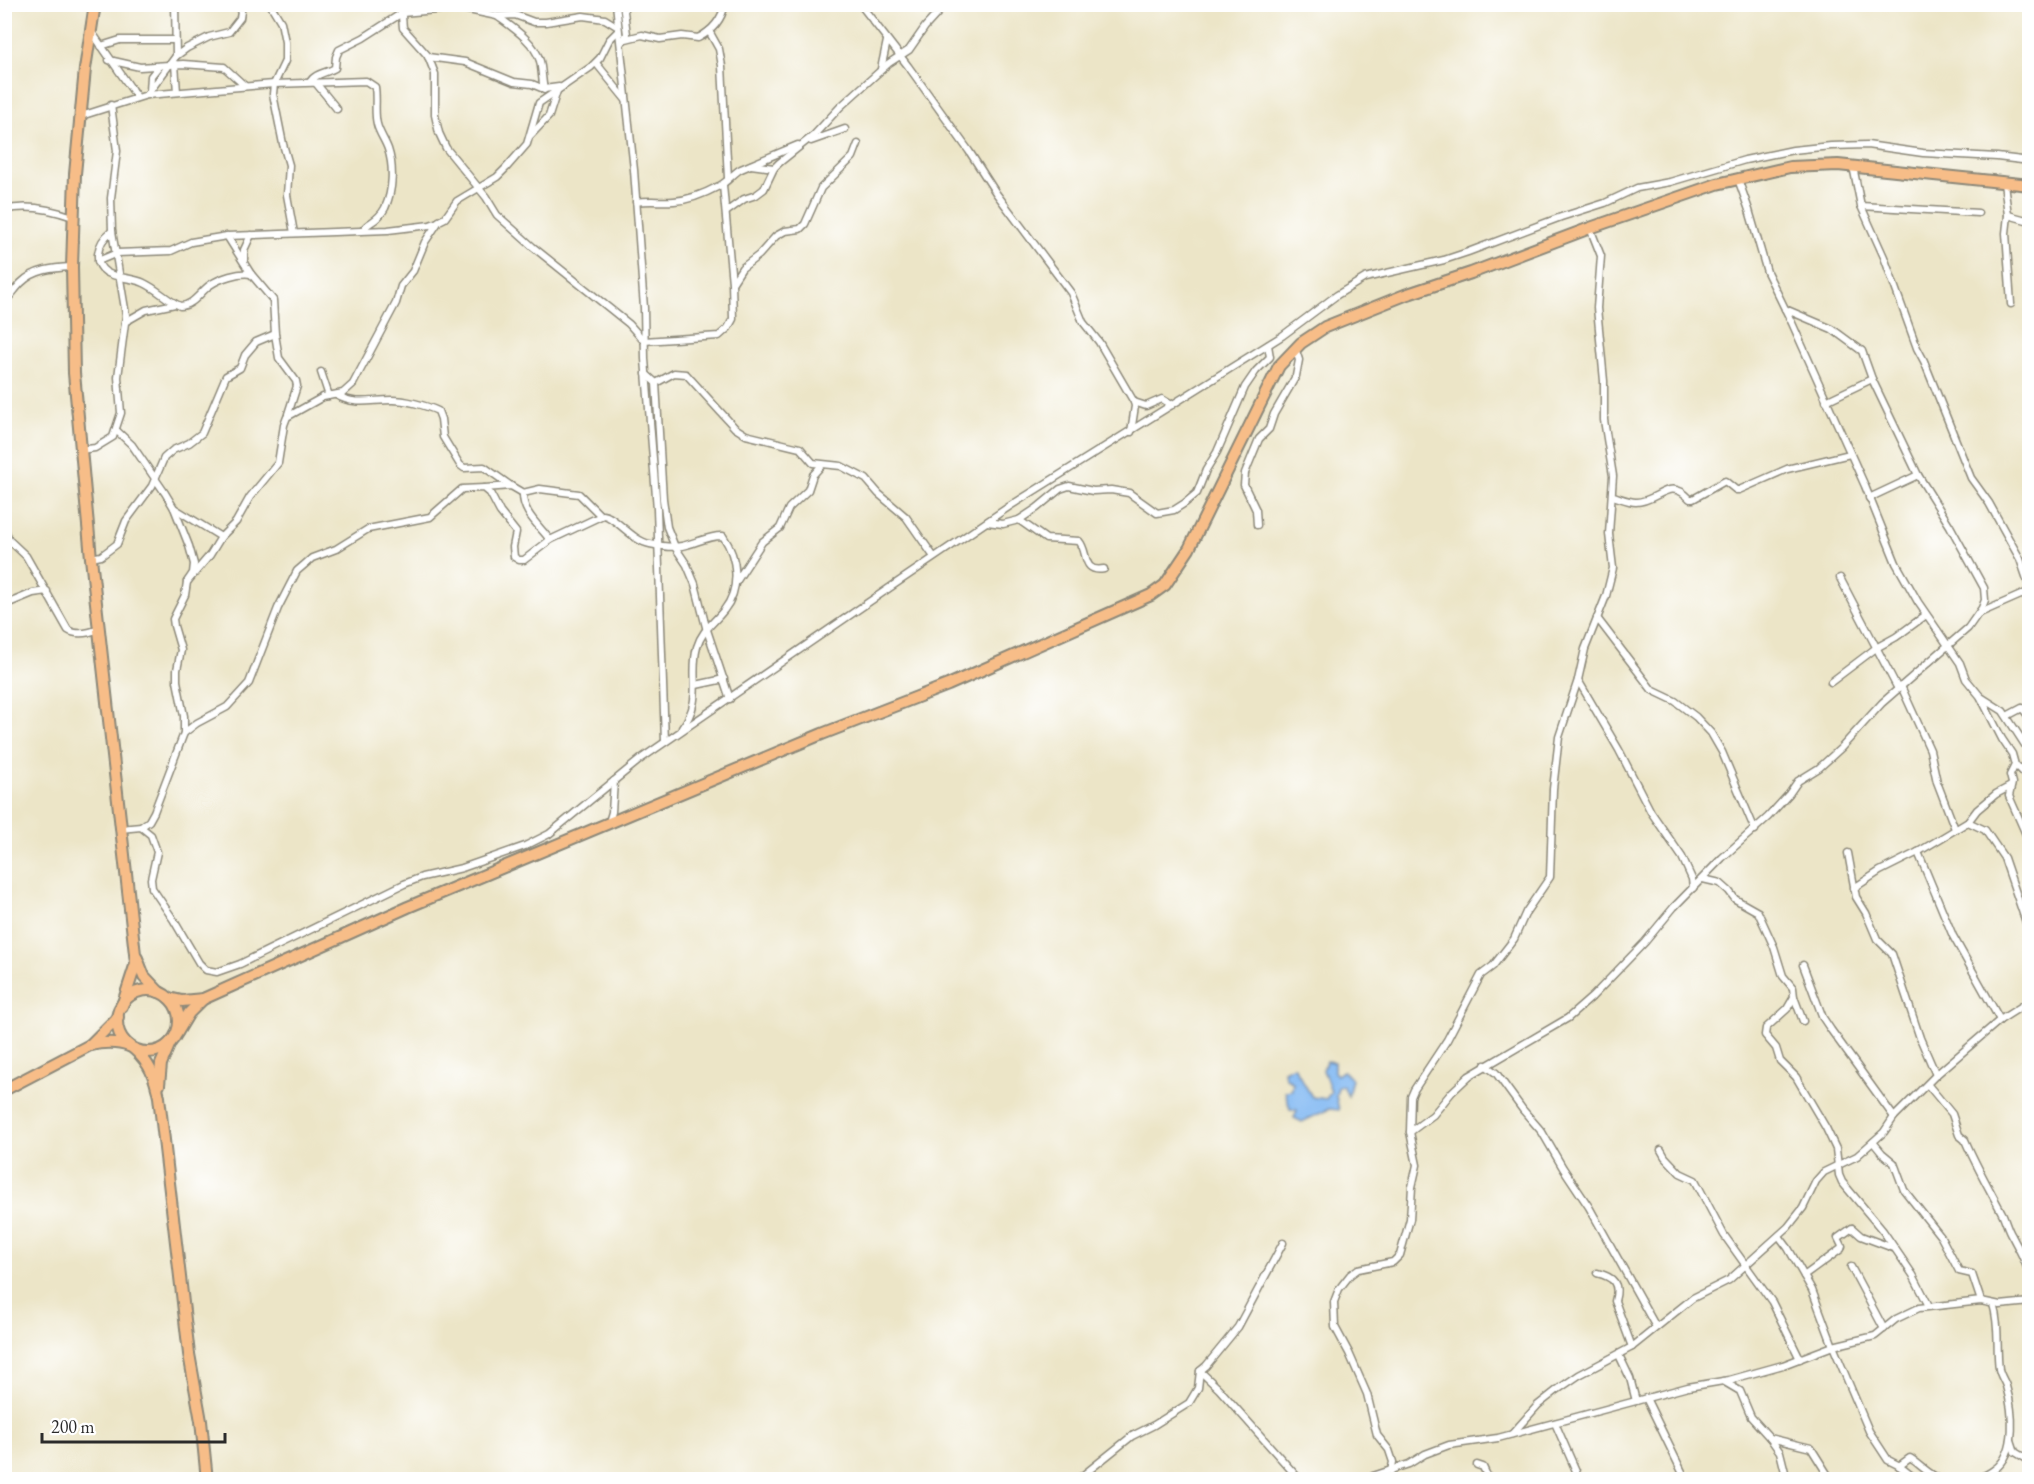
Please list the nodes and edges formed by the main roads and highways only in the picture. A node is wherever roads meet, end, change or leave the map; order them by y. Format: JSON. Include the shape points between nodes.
{"nodes":[{"id":1,"x":95,"y":4,"type":"edge"},
{"id":2,"x":2030,"y":185,"type":"edge"},
{"id":3,"x":135,"y":952,"type":"junction"},
{"id":4,"x":166,"y":996,"type":"junction"},
{"id":5,"x":203,"y":999,"type":"junction"},
{"id":6,"x":120,"y":1011,"type":"junction"},
{"id":7,"x":177,"y":1033,"type":"junction"},
{"id":8,"x":170,"y":1043,"type":"junction"},
{"id":9,"x":90,"y":1046,"type":"junction"},
{"id":10,"x":131,"y":1047,"type":"junction"},
{"id":11,"x":4,"y":1090,"type":"edge"},
{"id":12,"x":159,"y":1097,"type":"junction"},
{"id":13,"x":207,"y":1479,"type":"edge"}],
"edges":[{"from":1,"to":3,"type":"main road","via":[[80,116],[73,217],[74,373]]},
{"from":2,"to":5,"type":"main road","via":[[1853,166],[1790,167],[1738,178],[1590,228],[1326,327],[1295,348],[1279,366],[1189,549],[1165,585],[1151,595],[948,685],[408,907]]},
{"from":3,"to":4,"type":"main road","via":[[144,976]]},
{"from":3,"to":6,"type":"main road","via":[[134,972]]},
{"from":4,"to":5,"type":"main road","via":[[182,1001]]},
{"from":4,"to":6,"type":"main road","via":[[140,992],[130,997]]},
{"from":4,"to":7,"type":"main road","via":[[176,1008]]},
{"from":5,"to":7,"type":"main road"},
{"from":6,"to":9,"type":"main road"},
{"from":6,"to":10,"type":"main road","via":[[118,1028]]},
{"from":7,"to":8,"type":"main road"},
{"from":8,"to":10,"type":"main road","via":[[146,1052]]},
{"from":8,"to":12,"type":"main road","via":[[159,1073]]},
{"from":9,"to":10,"type":"main road","via":[[103,1042]]},
{"from":9,"to":11,"type":"main road"},
{"from":10,"to":12,"type":"main road","via":[[151,1069]]},
{"from":12,"to":13,"type":"main road"}]}
